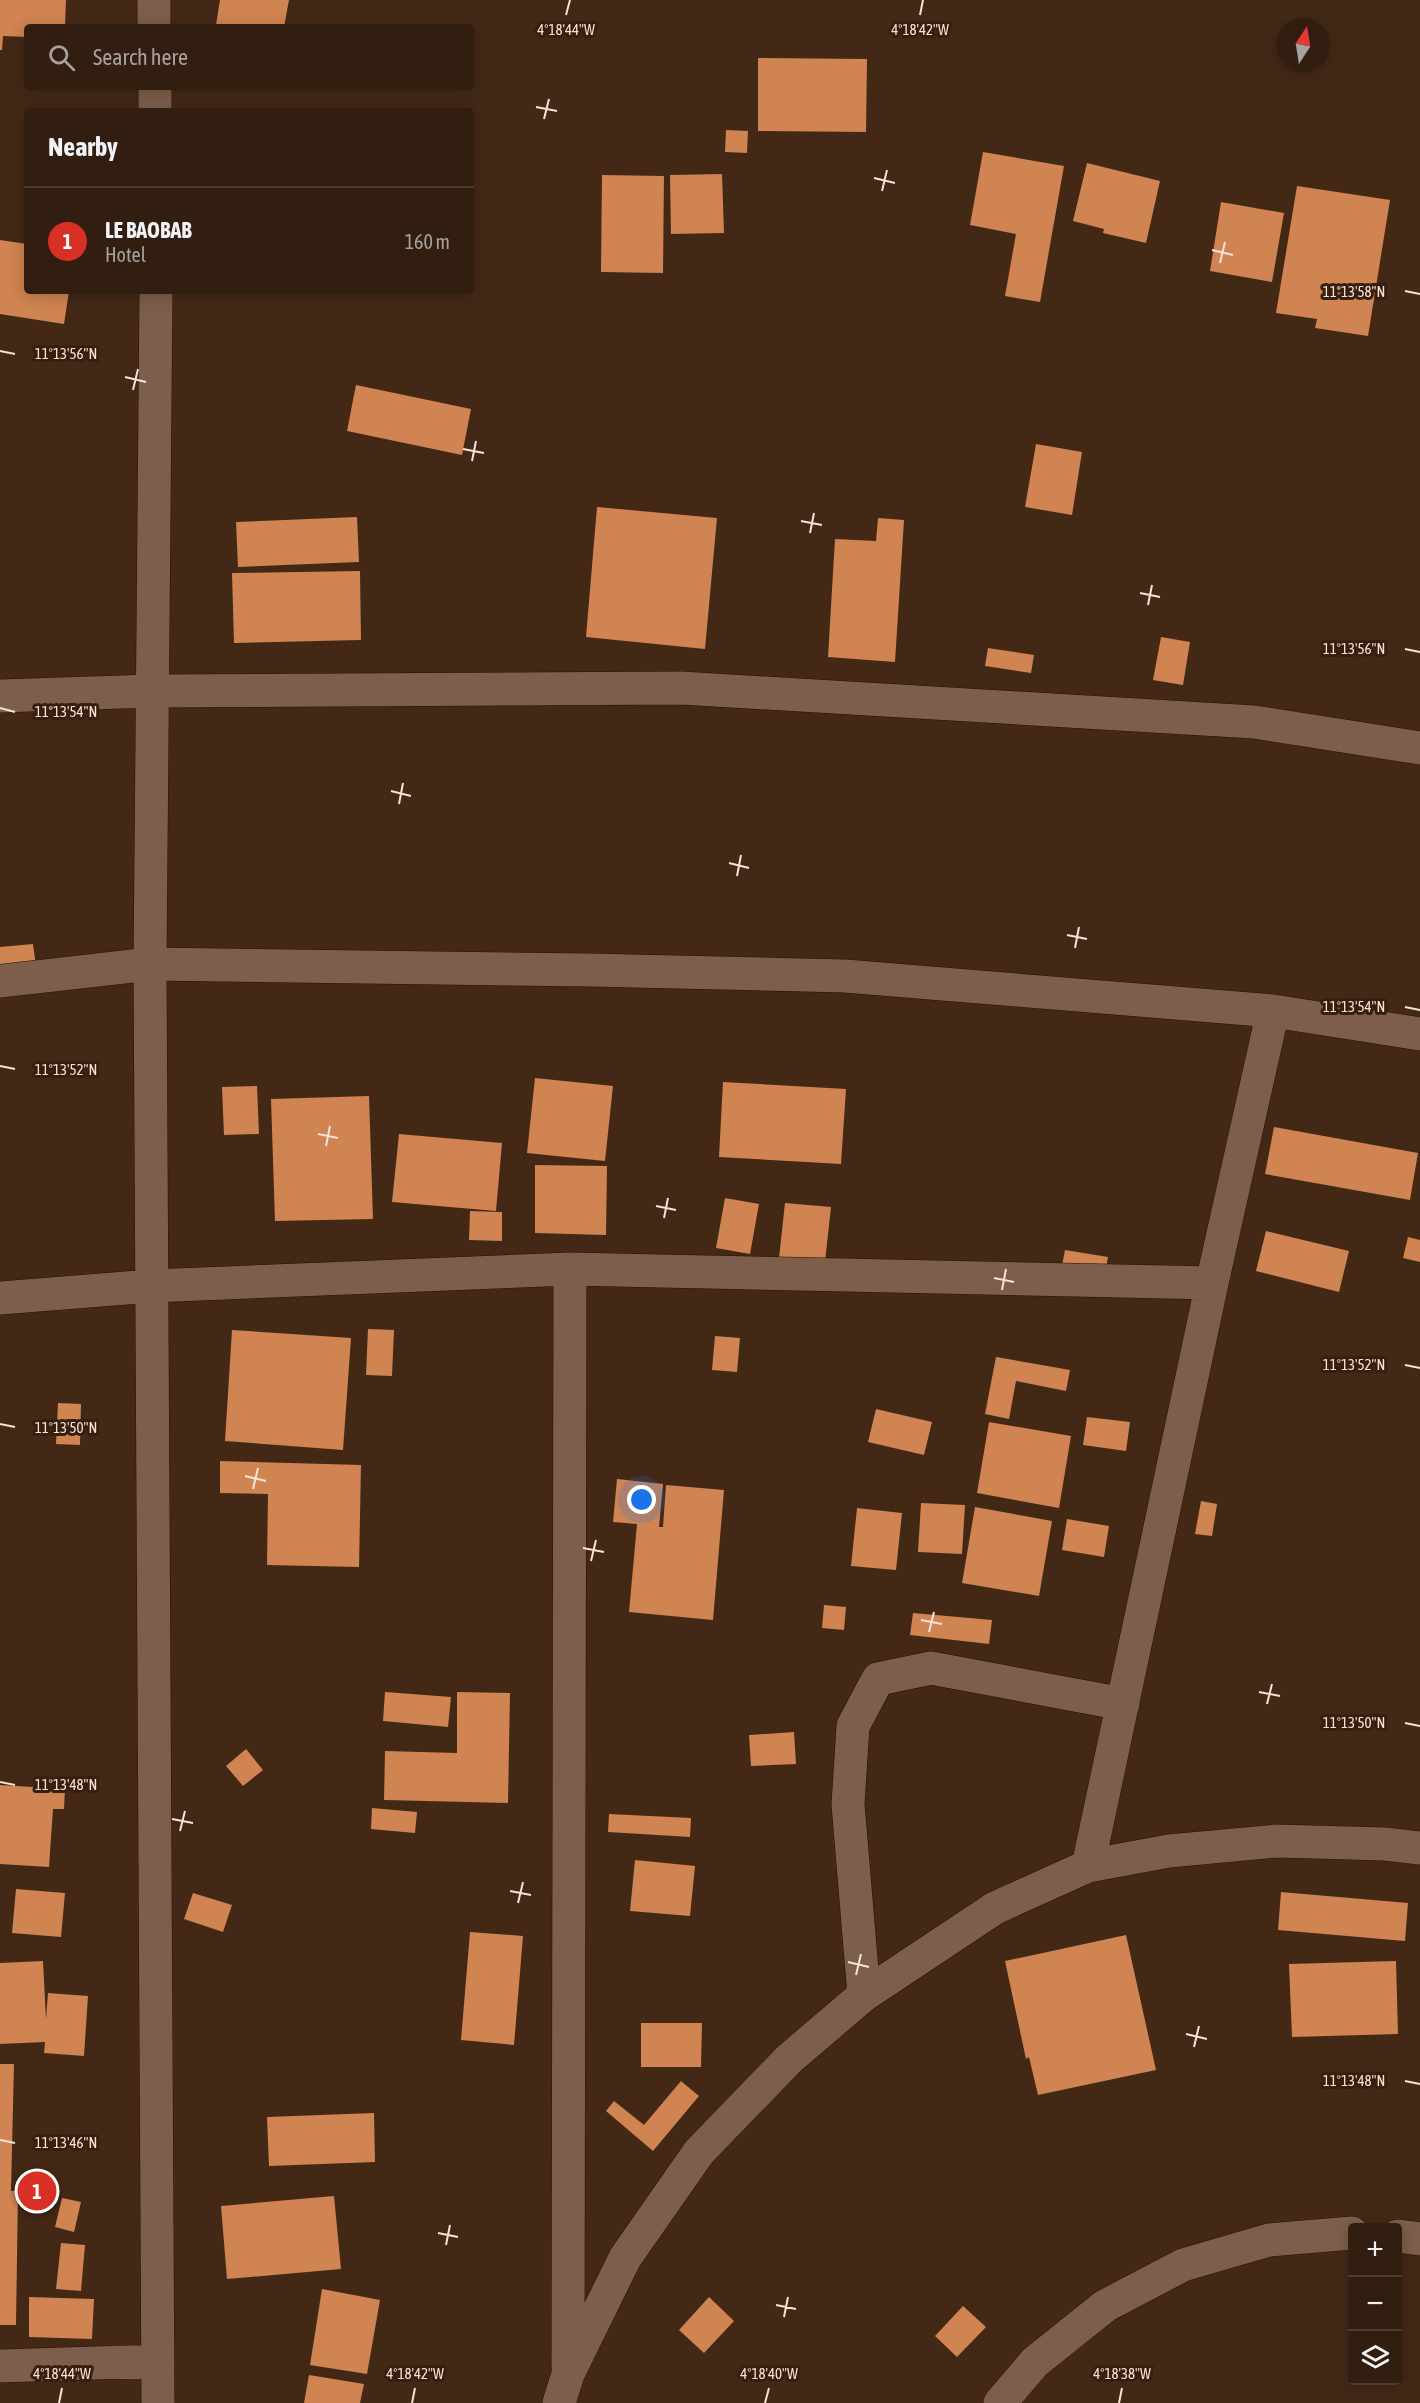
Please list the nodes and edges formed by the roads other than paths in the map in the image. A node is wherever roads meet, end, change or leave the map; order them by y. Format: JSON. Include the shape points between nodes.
{"nodes":[{"id":1,"x":154,"y":0,"type":"edge"},
{"id":2,"x":154,"y":24,"type":"edge"},
{"id":3,"x":155,"y":90,"type":"edge"},
{"id":4,"x":155,"y":108,"type":"edge"},
{"id":5,"x":156,"y":294,"type":"edge"},
{"id":6,"x":151,"y":691,"type":"junction"},
{"id":7,"x":0,"y":696,"type":"edge"},
{"id":8,"x":1420,"y":748,"type":"edge"},
{"id":9,"x":150,"y":964,"type":"junction"},
{"id":10,"x":0,"y":981,"type":"edge"},
{"id":11,"x":1273,"y":1011,"type":"junction"},
{"id":12,"x":1420,"y":1034,"type":"edge"},
{"id":13,"x":570,"y":1269,"type":"junction"},
{"id":14,"x":1212,"y":1283,"type":"junction"},
{"id":15,"x":151,"y":1286,"type":"junction"},
{"id":16,"x":0,"y":1298,"type":"edge"},
{"id":17,"x":1123,"y":1704,"type":"junction"},
{"id":18,"x":1420,"y":1848,"type":"edge"},
{"id":19,"x":1088,"y":1866,"type":"junction"},
{"id":20,"x":864,"y":1995,"type":"junction"},
{"id":21,"x":1348,"y":2233,"type":"edge"},
{"id":22,"x":1402,"y":2237,"type":"edge"},
{"id":23,"x":1420,"y":2239,"type":"edge"},
{"id":24,"x":158,"y":2361,"type":"junction"},
{"id":25,"x":0,"y":2366,"type":"edge"},
{"id":26,"x":563,"y":2389,"type":"edge"},
{"id":27,"x":165,"y":2401,"type":"edge"},
{"id":28,"x":1000,"y":2403,"type":"edge"}],
"edges":[{"from":1,"to":2,"type":"street"},
{"from":3,"to":4,"type":"street"},
{"from":5,"to":6,"type":"street"},
{"from":6,"to":7,"type":"street"},
{"from":6,"to":8,"type":"street","via":[[681,688],[1254,722]]},
{"from":6,"to":9,"type":"street"},
{"from":9,"to":10,"type":"street"},
{"from":9,"to":11,"type":"street","via":[[845,976]]},
{"from":9,"to":15,"type":"street"},
{"from":11,"to":12,"type":"street"},
{"from":11,"to":14,"type":"street"},
{"from":13,"to":14,"type":"street"},
{"from":13,"to":15,"type":"street"},
{"from":13,"to":26,"type":"street"},
{"from":14,"to":17,"type":"street"},
{"from":15,"to":16,"type":"street"},
{"from":15,"to":24,"type":"street"},
{"from":17,"to":19,"type":"street"},
{"from":17,"to":20,"type":"street","via":[[931,1668],[878,1679],[853,1726],[848,1804]]},
{"from":18,"to":19,"type":"street","via":[[1277,1841],[1169,1851]]},
{"from":19,"to":20,"type":"street","via":[[995,1908]]},
{"from":20,"to":26,"type":"street","via":[[789,2058],[699,2152],[625,2258]]},
{"from":21,"to":28,"type":"street","via":[[1269,2240],[1183,2265],[1105,2306],[1035,2361]]},
{"from":22,"to":23,"type":"street"},
{"from":24,"to":25,"type":"street"},
{"from":24,"to":27,"type":"street"}]}
